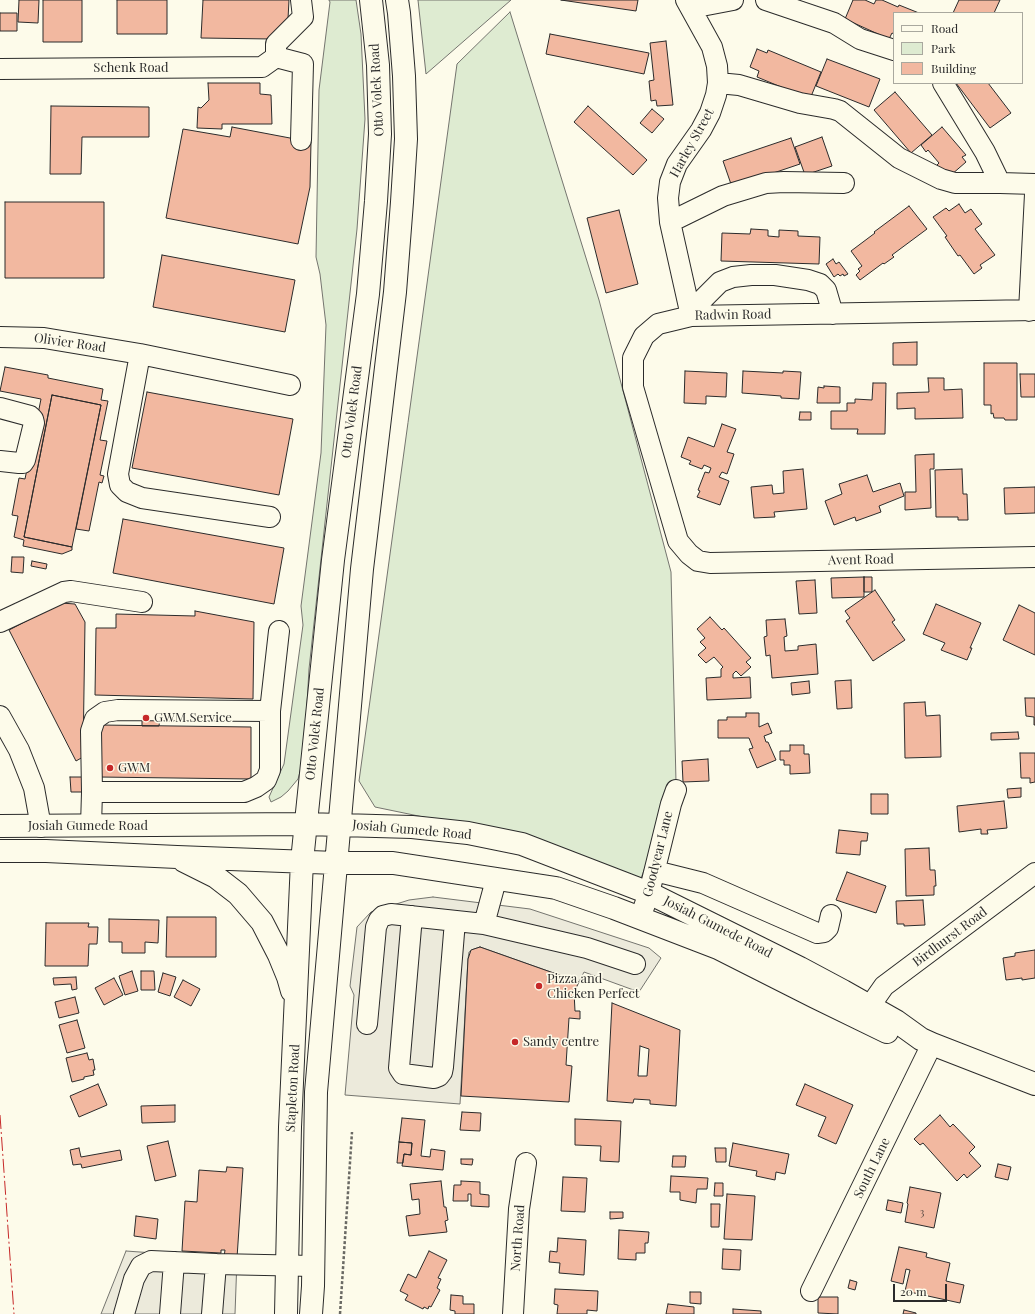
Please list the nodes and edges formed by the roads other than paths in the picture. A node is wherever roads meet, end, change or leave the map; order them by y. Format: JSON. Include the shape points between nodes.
{"nodes":[{"id":1,"x":301,"y":0,"type":"edge"},
{"id":2,"x":371,"y":0,"type":"edge"},
{"id":3,"x":397,"y":0,"type":"edge"},
{"id":4,"x":733,"y":0,"type":"edge"},
{"id":5,"x":766,"y":0,"type":"edge"},
{"id":6,"x":688,"y":4,"type":"edge"},
{"id":7,"x":893,"y":50,"type":"edge"},
{"id":8,"x":269,"y":62,"type":"junction"},
{"id":9,"x":0,"y":69,"type":"edge"},
{"id":10,"x":718,"y":83,"type":"junction"},
{"id":11,"x":944,"y":84,"type":"edge"},
{"id":12,"x":301,"y":140,"type":"dead end"},
{"id":13,"x":844,"y":183,"type":"dead end"},
{"id":14,"x":1000,"y":183,"type":"junction"},
{"id":15,"x":1035,"y":184,"type":"edge"},
{"id":16,"x":1035,"y":194,"type":"edge"},
{"id":17,"x":670,"y":222,"type":"junction"},
{"id":18,"x":1032,"y":310,"type":"edge"},
{"id":19,"x":833,"y":314,"type":"junction"},
{"id":20,"x":691,"y":316,"type":"junction"},
{"id":21,"x":0,"y":337,"type":"edge"},
{"id":22,"x":140,"y":354,"type":"junction"},
{"id":23,"x":290,"y":385,"type":"dead end"},
{"id":24,"x":0,"y":408,"type":"edge"},
{"id":25,"x":0,"y":461,"type":"edge"},
{"id":26,"x":270,"y":517,"type":"dead end"},
{"id":27,"x":689,"y":554,"type":"joint"},
{"id":28,"x":1035,"y":557,"type":"edge"},
{"id":29,"x":142,"y":602,"type":"dead end"},
{"id":30,"x":0,"y":622,"type":"edge"},
{"id":31,"x":279,"y":631,"type":"dead end"},
{"id":32,"x":270,"y":711,"type":"junction"},
{"id":33,"x":0,"y":716,"type":"edge"},
{"id":34,"x":676,"y":790,"type":"dead end"},
{"id":35,"x":92,"y":792,"type":"junction"},
{"id":36,"x":305,"y":824,"type":"junction"},
{"id":37,"x":340,"y":825,"type":"junction"},
{"id":38,"x":0,"y":826,"type":"edge"},
{"id":39,"x":42,"y":826,"type":"junction"},
{"id":40,"x":91,"y":826,"type":"junction"},
{"id":41,"x":0,"y":851,"type":"edge"},
{"id":42,"x":177,"y":857,"type":"junction"},
{"id":43,"x":302,"y":861,"type":"junction"},
{"id":44,"x":336,"y":863,"type":"junction"},
{"id":45,"x":655,"y":871,"type":"junction"},
{"id":46,"x":1035,"y":873,"type":"edge"},
{"id":47,"x":496,"y":880,"type":"junction"},
{"id":48,"x":649,"y":893,"type":"junction"},
{"id":49,"x":831,"y":915,"type":"dead end"},
{"id":50,"x":412,"y":916,"type":"junction"},
{"id":51,"x":640,"y":918,"type":"junction"},
{"id":52,"x":455,"y":921,"type":"junction"},
{"id":53,"x":484,"y":924,"type":"junction"},
{"id":54,"x":634,"y":964,"type":"dead end"},
{"id":55,"x":296,"y":1007,"type":"junction"},
{"id":56,"x":866,"y":1013,"type":"junction"},
{"id":57,"x":367,"y":1024,"type":"dead end"},
{"id":58,"x":927,"y":1041,"type":"junction"},
{"id":59,"x":1035,"y":1084,"type":"edge"},
{"id":60,"x":526,"y":1163,"type":"dead end"},
{"id":61,"x":174,"y":1262,"type":"junction"},
{"id":62,"x":216,"y":1264,"type":"junction"},
{"id":63,"x":287,"y":1266,"type":"junction"},
{"id":64,"x":313,"y":1266,"type":"junction"},
{"id":65,"x":811,"y":1291,"type":"dead end"},
{"id":66,"x":124,"y":1314,"type":"edge"},
{"id":67,"x":170,"y":1314,"type":"edge"},
{"id":68,"x":212,"y":1314,"type":"edge"},
{"id":69,"x":286,"y":1314,"type":"edge"},
{"id":70,"x":311,"y":1314,"type":"edge"},
{"id":71,"x":513,"y":1314,"type":"edge"}],
"edges":[{"from":1,"to":8,"type":"street","via":[[303,17],[276,44]]},
{"from":2,"to":36,"type":"main road","name":"Otto Volek Road","via":[[378,66],[380,127],[376,202],[368,294],[333,568]]},
{"from":3,"to":37,"type":"main road","name":"Otto Volek Road","via":[[406,132],[402,202],[395,292],[362,569]]},
{"from":4,"to":6,"type":"street"},
{"from":5,"to":7,"type":"street","via":[[834,23],[860,39]]},
{"from":6,"to":10,"type":"street","name":"Harley Street","via":[[712,47]]},
{"from":8,"to":9,"type":"street","name":"Schenk Road"},
{"from":8,"to":12,"type":"street","name":"Schenk Road","via":[[303,64]]},
{"from":10,"to":14,"type":"street","via":[[739,84],[800,103],[840,111],[899,158],[941,179],[956,183]]},
{"from":10,"to":17,"type":"street","name":"Harley Street","via":[[710,113],[677,164],[670,182]]},
{"from":11,"to":14,"type":"street","via":[[985,152]]},
{"from":13,"to":17,"type":"street","via":[[766,183],[723,196]]},
{"from":14,"to":15,"type":"street"},
{"from":16,"to":18,"type":"street"},
{"from":17,"to":20,"type":"street","name":"Harley Street"},
{"from":18,"to":19,"type":"street","name":"Radwin Road"},
{"from":19,"to":20,"type":"street","name":"Radwin Road"},
{"from":19,"to":20,"type":"street","via":[[826,290],[820,284],[775,275],[751,275],[733,277],[720,282],[699,302]]},
{"from":20,"to":27,"type":"street","name":"Radwin Road","via":[[658,324],[644,336],[633,358],[633,387],[678,541]]},
{"from":21,"to":22,"type":"street","name":"Olivier Road","via":[[44,338]]},
{"from":22,"to":23,"type":"street","name":"Olivier Road"},
{"from":22,"to":26,"type":"street","via":[[118,474],[120,485],[127,492],[142,498]]},
{"from":24,"to":25,"type":"street","via":[[30,416],[34,423],[25,460],[19,463]]},
{"from":27,"to":28,"type":"street","name":"Avent Road","via":[[698,561],[710,563]]},
{"from":29,"to":30,"type":"street","via":[[71,591]]},
{"from":31,"to":32,"type":"street"},
{"from":32,"to":35,"type":"street","via":[[270,770],[266,780],[256,787],[244,792]]},
{"from":32,"to":35,"type":"street","via":[[105,712],[94,720],[91,731]]},
{"from":33,"to":39,"type":"street","via":[[19,750],[32,782]]},
{"from":34,"to":45,"type":"street","name":"Goodyear Lane"},
{"from":35,"to":40,"type":"street"},
{"from":36,"to":37,"type":"main road","name":"Josiah Gumede Road"},
{"from":36,"to":40,"type":"main road","name":"Josiah Gumede Road"},
{"from":36,"to":43,"type":"main road","name":"Otto Volek Road"},
{"from":37,"to":44,"type":"main road","name":"Otto Volek Road"},
{"from":37,"to":48,"type":"main road","name":"Josiah Gumede Road","via":[[419,828],[522,844]]},
{"from":38,"to":39,"type":"main road","name":"Josiah Gumede Road"},
{"from":39,"to":40,"type":"main road","name":"Josiah Gumede Road"},
{"from":41,"to":42,"type":"main road","name":"Josiah Gumede Road"},
{"from":42,"to":43,"type":"main road","name":"Josiah Gumede Road"},
{"from":42,"to":55,"type":"main road","via":[[216,877],[238,894],[262,922],[288,977]]},
{"from":43,"to":44,"type":"main road","name":"Josiah Gumede Road"},
{"from":43,"to":55,"type":"main road","name":"Stapleton Road"},
{"from":44,"to":47,"type":"main road","name":"Josiah Gumede Road","via":[[393,863]]},
{"from":44,"to":64,"type":"main road","name":"Stapleton Road","via":[[316,1092]]},
{"from":45,"to":48,"type":"street","name":"Goodyear Lane"},
{"from":45,"to":49,"type":"street","via":[[703,883],[817,932],[824,932],[828,928]]},
{"from":46,"to":56,"type":"street","name":"Birdhurst Road","via":[[884,986]]},
{"from":47,"to":51,"type":"main road","name":"Josiah Gumede Road","via":[[556,888]]},
{"from":47,"to":53,"type":"street"},
{"from":48,"to":51,"type":"street","name":"Goodyear Lane"},
{"from":48,"to":56,"type":"main road","name":"Josiah Gumede Road","via":[[800,968]]},
{"from":50,"to":52,"type":"street"},
{"from":50,"to":52,"type":"street","via":[[399,1068],[403,1074],[434,1078],[439,1076],[443,1067]]},
{"from":50,"to":57,"type":"street","via":[[383,916],[376,927]]},
{"from":51,"to":56,"type":"main road","name":"Josiah Gumede Road","via":[[718,948],[815,997]]},
{"from":52,"to":53,"type":"street"},
{"from":53,"to":54,"type":"street","via":[[587,948]]},
{"from":55,"to":63,"type":"main road","name":"Stapleton Road"},
{"from":56,"to":58,"type":"main road","name":"Josiah Gumede Road","via":[[896,1021]]},
{"from":58,"to":59,"type":"main road","name":"Josiah Gumede Road"},
{"from":58,"to":65,"type":"street","name":"South Lane"},
{"from":60,"to":71,"type":"street","name":"North Road","via":[[519,1209]]},
{"from":61,"to":62,"type":"street"},
{"from":61,"to":66,"type":"street","via":[[151,1261],[142,1266],[134,1279]]},
{"from":61,"to":67,"type":"street"},
{"from":62,"to":63,"type":"street"},
{"from":62,"to":68,"type":"street"},
{"from":63,"to":64,"type":"street"},
{"from":63,"to":69,"type":"main road","name":"Stapleton Road"},
{"from":64,"to":70,"type":"main road","name":"Stapleton Road"}]}
